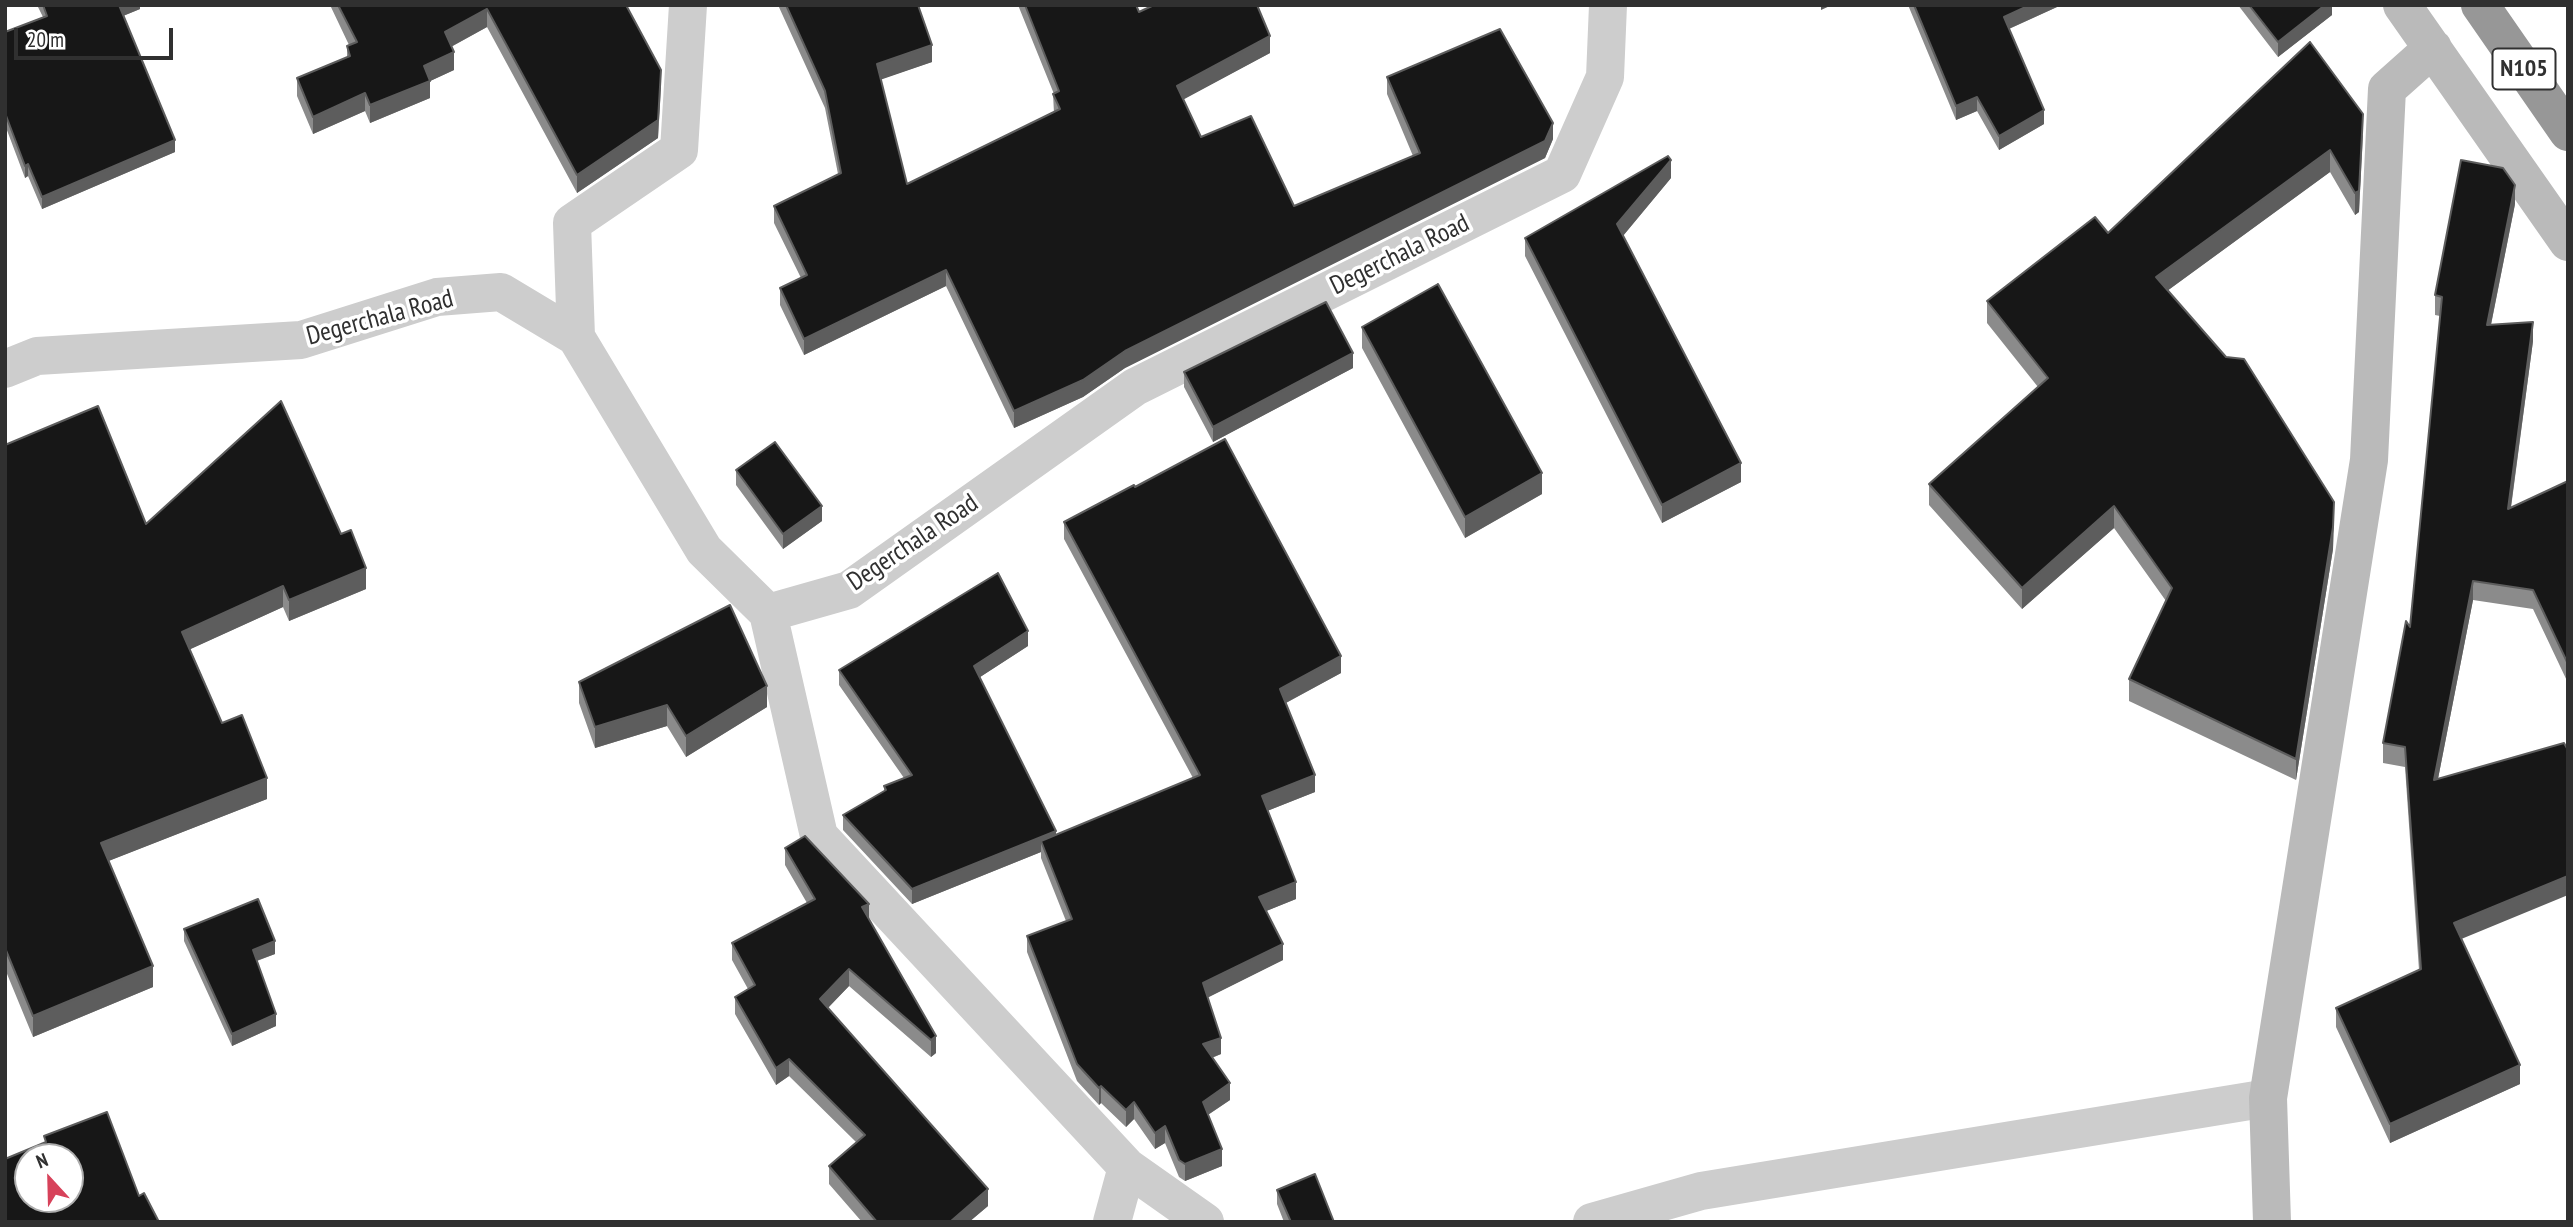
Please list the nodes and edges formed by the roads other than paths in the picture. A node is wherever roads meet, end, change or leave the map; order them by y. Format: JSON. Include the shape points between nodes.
{"nodes":[{"id":1,"x":688,"y":5,"type":"edge"},
{"id":2,"x":1608,"y":5,"type":"edge"},
{"id":3,"x":2402,"y":5,"type":"edge"},
{"id":4,"x":2480,"y":5,"type":"edge"},
{"id":5,"x":2433,"y":48,"type":"junction"},
{"id":6,"x":2568,"y":132,"type":"edge"},
{"id":7,"x":2568,"y":242,"type":"edge"},
{"id":8,"x":576,"y":337,"type":"junction"},
{"id":9,"x":5,"y":369,"type":"edge"},
{"id":10,"x":768,"y":613,"type":"junction"},
{"id":11,"x":2268,"y":1098,"type":"junction"},
{"id":12,"x":1127,"y":1167,"type":"junction"},
{"id":13,"x":1112,"y":1222,"type":"edge"},
{"id":14,"x":1205,"y":1222,"type":"edge"},
{"id":15,"x":1592,"y":1222,"type":"edge"},
{"id":16,"x":2272,"y":1222,"type":"edge"}],
"edges":[{"from":1,"to":8,"type":"street","via":[[679,150],[572,223]]},
{"from":2,"to":10,"type":"street","name":"Degerchala Road","via":[[1605,76],[1563,174],[1135,387],[849,590]]},
{"from":3,"to":5,"type":"main road"},
{"from":4,"to":6,"type":"highway","number":"N105"},
{"from":5,"to":7,"type":"main road"},
{"from":5,"to":11,"type":"main road","via":[[2387,89],[2369,460]]},
{"from":8,"to":9,"type":"street","name":"Degerchala Road","via":[[501,292],[437,297],[301,340],[37,356]]},
{"from":8,"to":10,"type":"street","name":"Degerchala Road","via":[[704,550]]},
{"from":10,"to":12,"type":"street","via":[[819,836]]},
{"from":11,"to":15,"type":"street","via":[[1701,1191]]},
{"from":11,"to":16,"type":"main road"},
{"from":12,"to":13,"type":"street"},
{"from":12,"to":14,"type":"street"}]}
